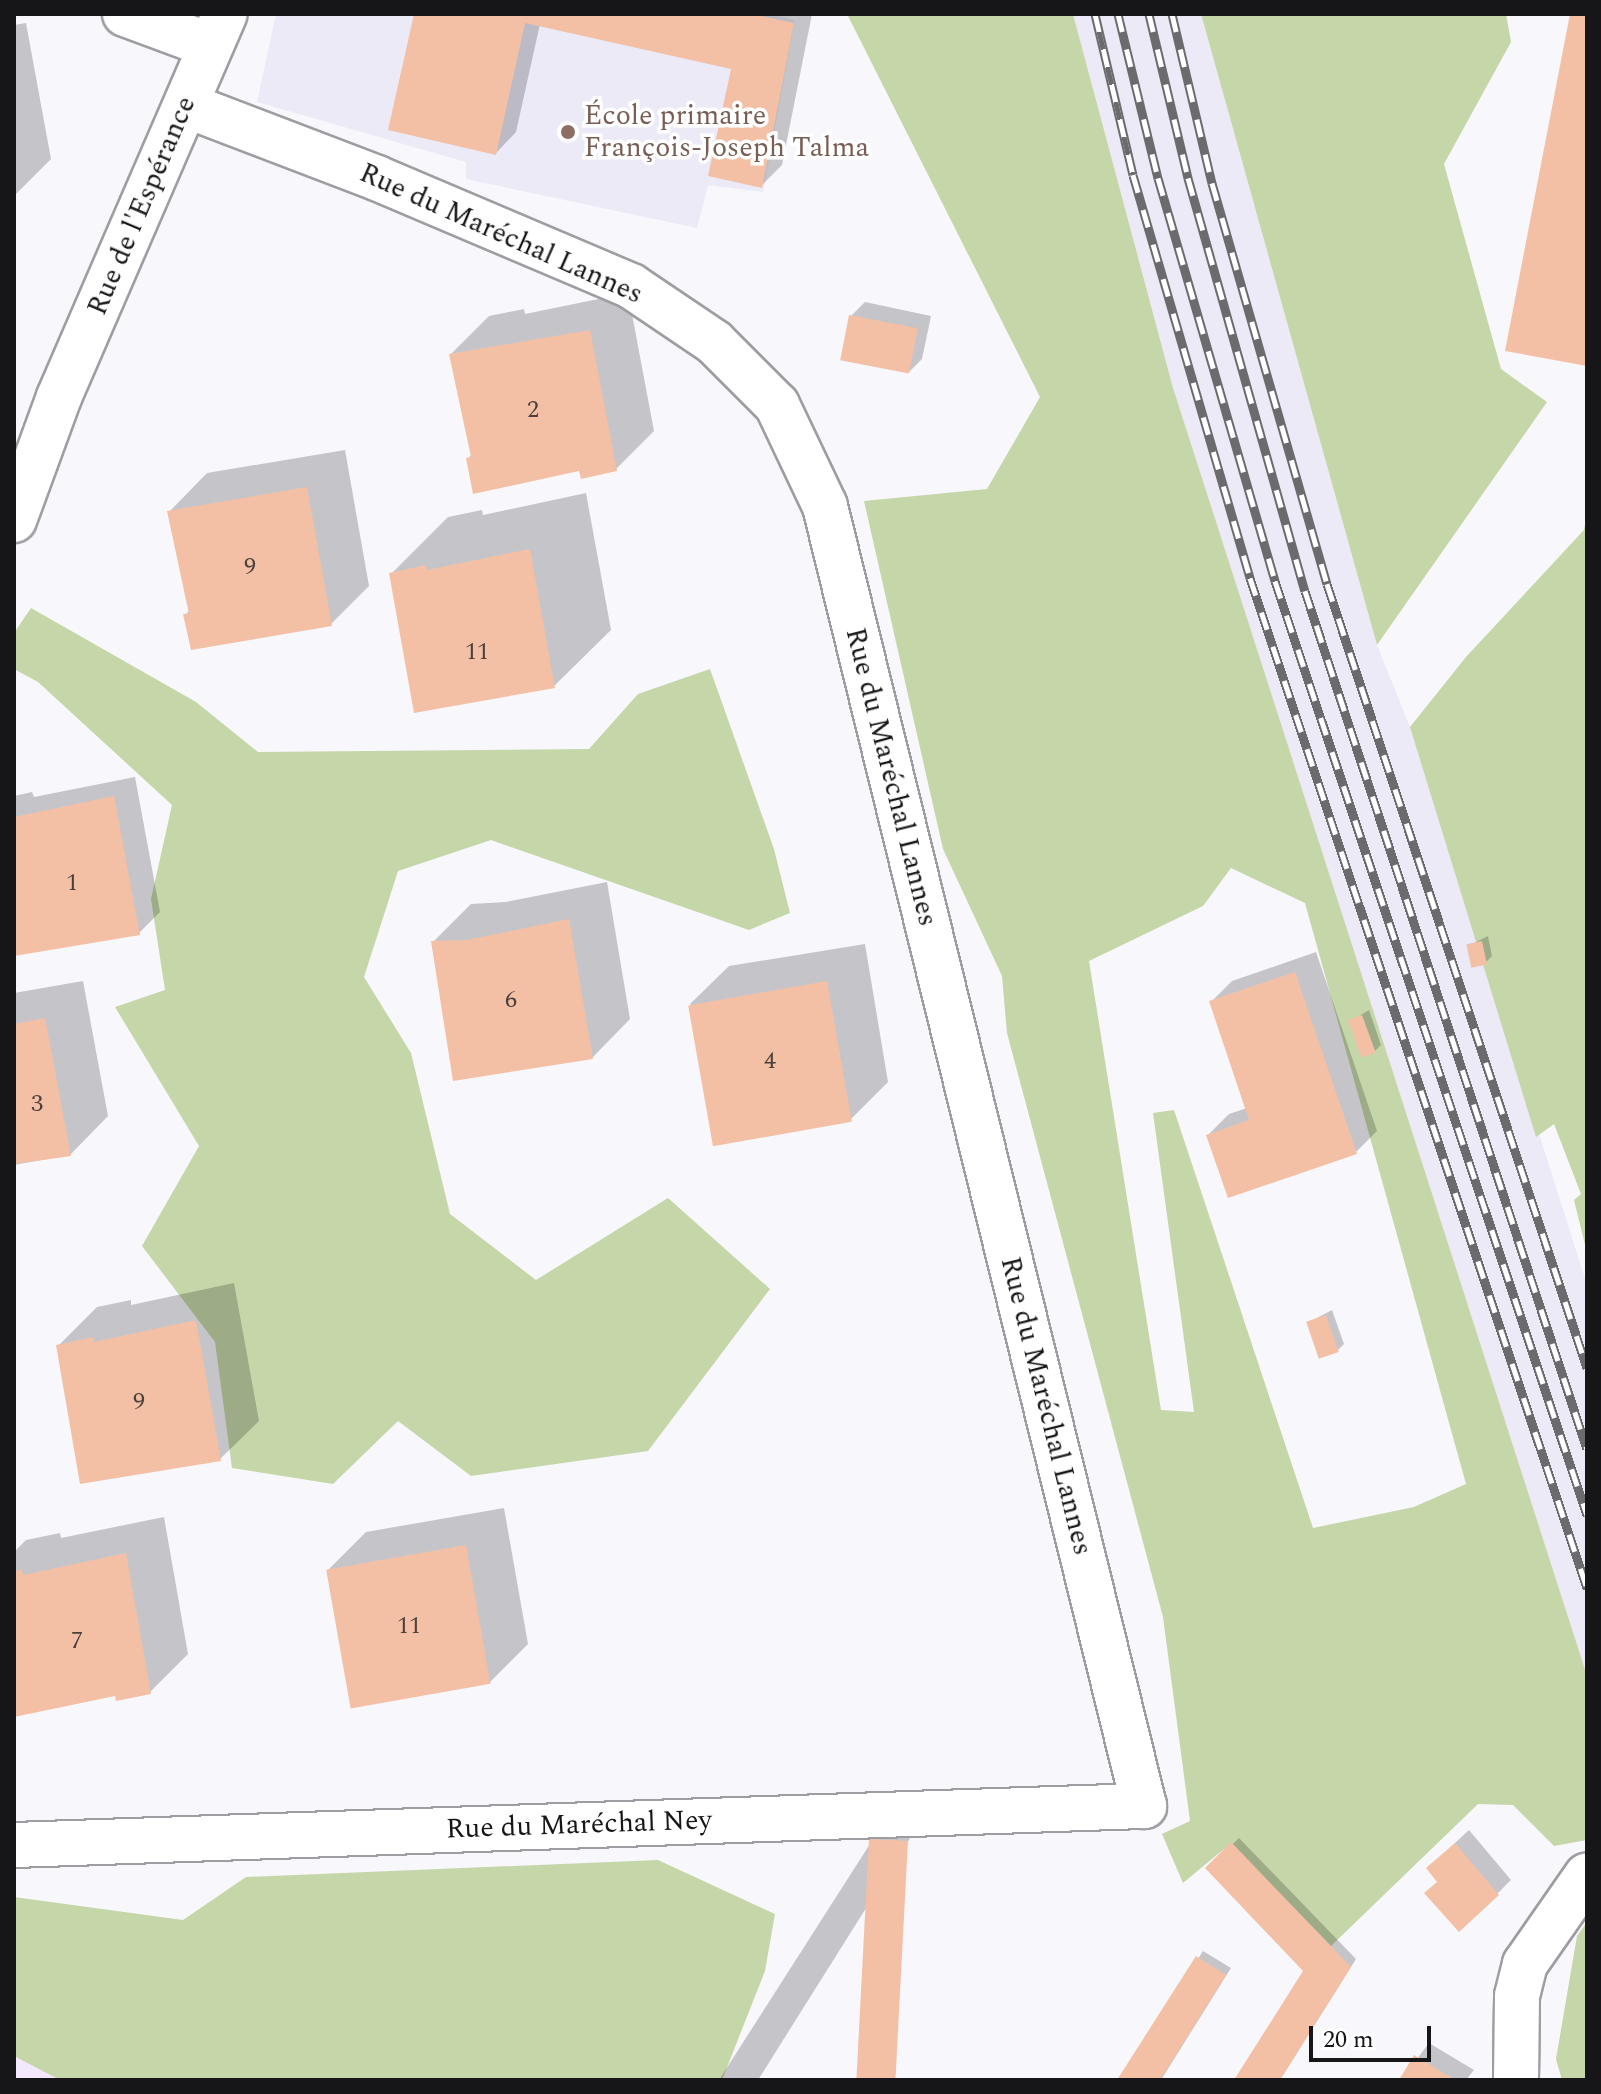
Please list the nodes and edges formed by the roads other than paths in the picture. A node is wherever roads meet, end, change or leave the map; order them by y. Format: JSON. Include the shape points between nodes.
{"nodes":[{"id":1,"x":125,"y":14,"type":"edge"},
{"id":2,"x":217,"y":29,"type":"edge"},
{"id":3,"x":186,"y":105,"type":"junction"},
{"id":4,"x":59,"y":397,"type":"junction"},
{"id":5,"x":14,"y":435,"type":"edge"},
{"id":6,"x":14,"y":520,"type":"edge"},
{"id":7,"x":1144,"y":1806,"type":"joint"},
{"id":8,"x":14,"y":1845,"type":"edge"},
{"id":9,"x":1582,"y":1879,"type":"edge"},
{"id":10,"x":1516,"y":2080,"type":"edge"}],
"edges":[{"from":1,"to":2,"type":"street"},
{"from":2,"to":3,"type":"street","name":"Rue de l'Espérance"},
{"from":3,"to":4,"type":"street","name":"Rue de l'Espérance"},
{"from":3,"to":7,"type":"street","name":"Rue du Maréchal Lannes","via":[[377,178],[631,286],[714,342],[777,405],[825,506]]},
{"from":4,"to":5,"type":"street","name":"Rue de l'Espérance"},
{"from":4,"to":6,"type":"street","name":"Rue de l'Espérance"},
{"from":7,"to":8,"type":"street","name":"Rue du Maréchal Ney"},
{"from":9,"to":10,"type":"street","via":[[1525,1964],[1517,1996]]}]}
